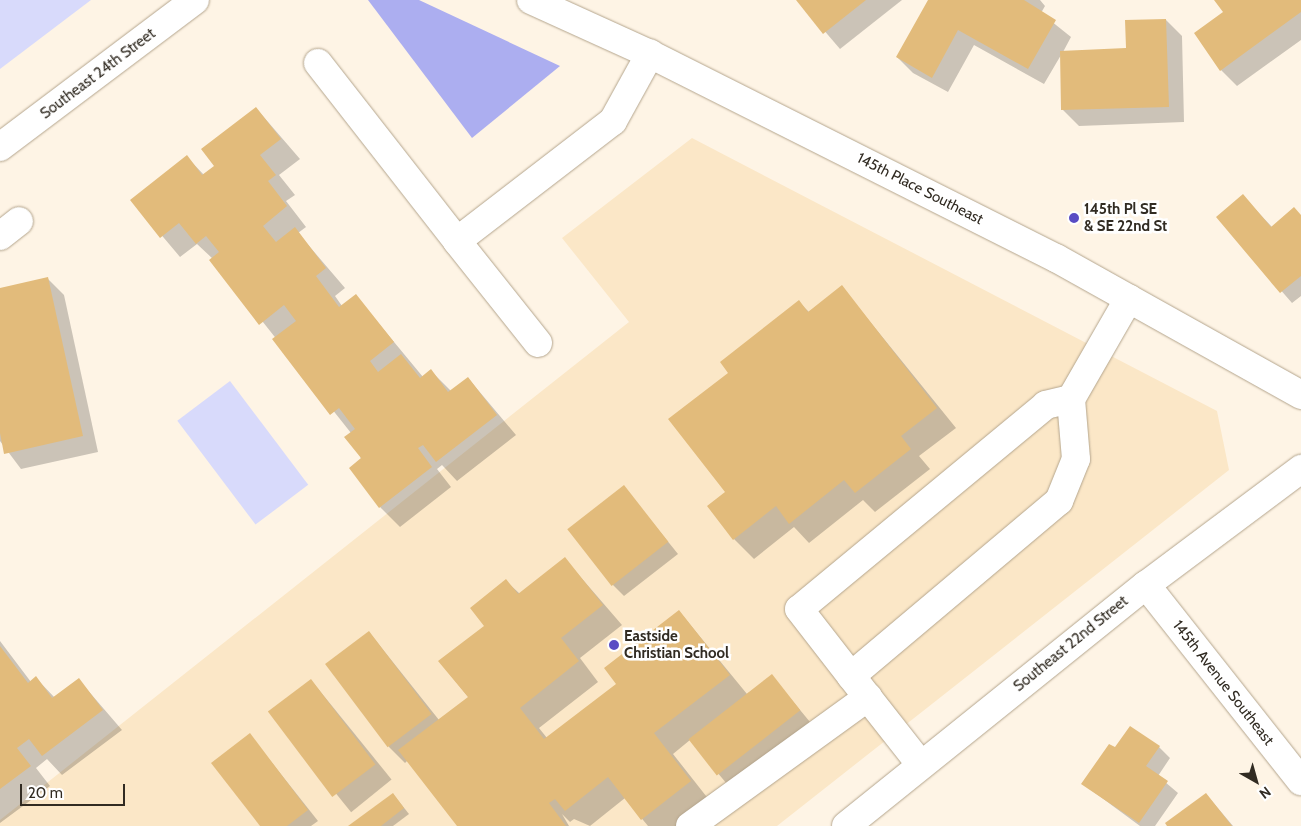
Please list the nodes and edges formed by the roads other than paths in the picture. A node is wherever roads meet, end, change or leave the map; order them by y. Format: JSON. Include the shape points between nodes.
{"nodes":[{"id":1,"x":195,"y":0,"type":"edge"},
{"id":2,"x":531,"y":0,"type":"edge"},
{"id":3,"x":650,"y":54,"type":"junction"},
{"id":4,"x":318,"y":63,"type":"dead end"},
{"id":5,"x":0,"y":147,"type":"edge"},
{"id":6,"x":457,"y":241,"type":"junction"},
{"id":7,"x":1129,"y":298,"type":"junction"},
{"id":8,"x":538,"y":343,"type":"dead end"},
{"id":9,"x":1301,"y":395,"type":"edge"},
{"id":10,"x":1071,"y":399,"type":"junction"},
{"id":11,"x":1301,"y":469,"type":"edge"},
{"id":12,"x":1146,"y":585,"type":"junction"},
{"id":13,"x":851,"y":676,"type":"junction"},
{"id":14,"x":868,"y":697,"type":"junction"},
{"id":15,"x":921,"y":765,"type":"junction"},
{"id":16,"x":1301,"y":781,"type":"edge"},
{"id":17,"x":690,"y":826,"type":"edge"},
{"id":18,"x":846,"y":826,"type":"edge"}],
"edges":[{"from":1,"to":5,"type":"street","name":"Southeast 24th Street"},
{"from":2,"to":3,"type":"street","name":"145th Place Southeast"},
{"from":3,"to":6,"type":"street","via":[[612,122]]},
{"from":3,"to":7,"type":"street","name":"145th Place Southeast"},
{"from":4,"to":6,"type":"street"},
{"from":6,"to":8,"type":"street"},
{"from":7,"to":9,"type":"street","name":"145th Place Southeast"},
{"from":7,"to":10,"type":"street"},
{"from":10,"to":13,"type":"street","via":[[1076,459],[1059,501]]},
{"from":10,"to":13,"type":"street","via":[[1046,405],[799,609]]},
{"from":11,"to":12,"type":"street","name":"Southeast 22nd Street"},
{"from":12,"to":15,"type":"street","name":"Southeast 22nd Street"},
{"from":12,"to":16,"type":"street","name":"145th Avenue Southeast"},
{"from":13,"to":14,"type":"street"},
{"from":14,"to":15,"type":"street"},
{"from":14,"to":17,"type":"street"},
{"from":15,"to":18,"type":"street","name":"Southeast 22nd Street"}]}
